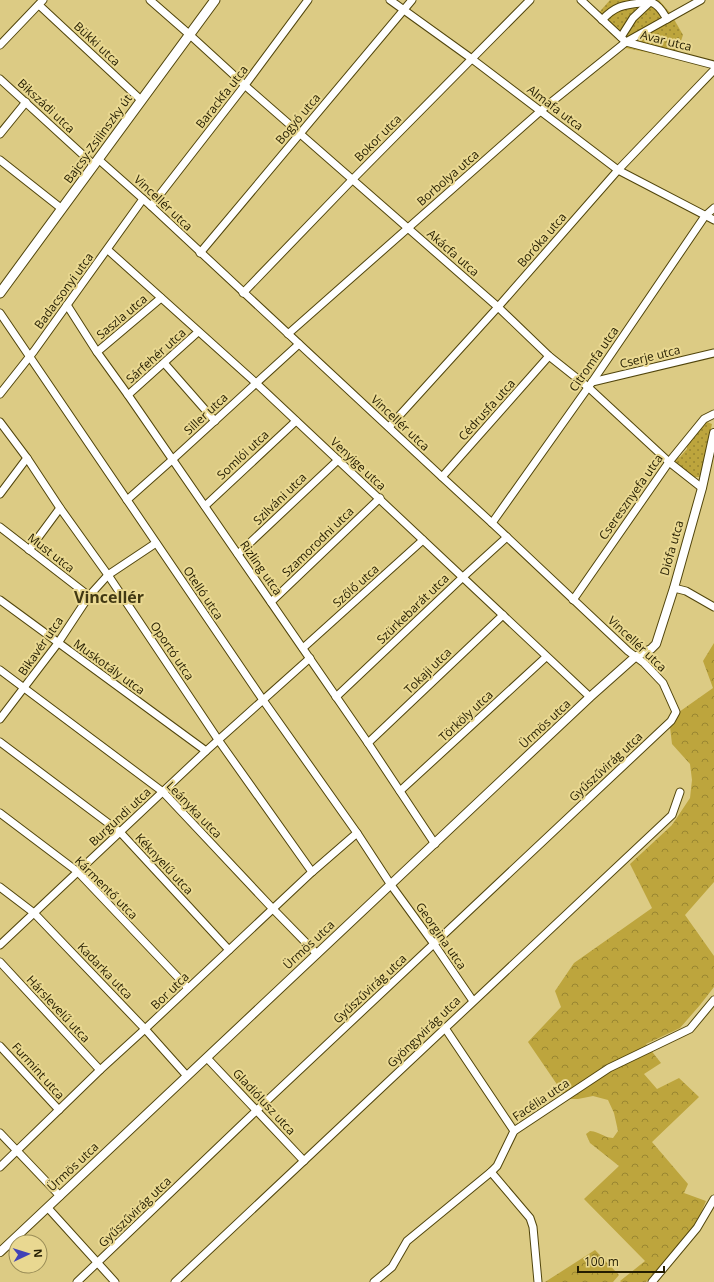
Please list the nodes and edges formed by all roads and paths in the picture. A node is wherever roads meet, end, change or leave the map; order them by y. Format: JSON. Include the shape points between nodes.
{"nodes":[{"id":1,"x":150,"y":0,"type":"edge"},
{"id":2,"x":215,"y":0,"type":"edge"},
{"id":3,"x":308,"y":0,"type":"edge"},
{"id":4,"x":390,"y":0,"type":"edge"},
{"id":5,"x":412,"y":0,"type":"edge"},
{"id":6,"x":530,"y":0,"type":"edge"},
{"id":7,"x":581,"y":0,"type":"edge"},
{"id":8,"x":701,"y":0,"type":"edge"},
{"id":9,"x":650,"y":1,"type":"edge"},
{"id":10,"x":41,"y":2,"type":"edge"},
{"id":11,"x":404,"y":10,"type":"junction"},
{"id":12,"x":602,"y":20,"type":"junction"},
{"id":13,"x":667,"y":20,"type":"junction"},
{"id":14,"x":190,"y":34,"type":"junction"},
{"id":15,"x":624,"y":40,"type":"junction"},
{"id":16,"x":0,"y":45,"type":"edge"},
{"id":17,"x":472,"y":59,"type":"junction"},
{"id":18,"x":714,"y":65,"type":"edge"},
{"id":19,"x":714,"y":70,"type":"edge"},
{"id":20,"x":0,"y":79,"type":"edge"},
{"id":21,"x":245,"y":86,"type":"junction"},
{"id":22,"x":141,"y":100,"type":"junction"},
{"id":23,"x":26,"y":102,"type":"junction"},
{"id":24,"x":541,"y":111,"type":"junction"},
{"id":25,"x":0,"y":134,"type":"edge"},
{"id":26,"x":300,"y":134,"type":"junction"},
{"id":27,"x":0,"y":160,"type":"edge"},
{"id":28,"x":96,"y":162,"type":"junction"},
{"id":29,"x":618,"y":170,"type":"junction"},
{"id":30,"x":352,"y":180,"type":"junction"},
{"id":31,"x":143,"y":199,"type":"junction"},
{"id":32,"x":151,"y":206,"type":"junction"},
{"id":33,"x":714,"y":208,"type":"edge"},
{"id":34,"x":62,"y":209,"type":"junction"},
{"id":35,"x":705,"y":216,"type":"junction"},
{"id":36,"x":714,"y":220,"type":"edge"},
{"id":37,"x":408,"y":228,"type":"junction"},
{"id":38,"x":108,"y":250,"type":"junction"},
{"id":39,"x":200,"y":252,"type":"junction"},
{"id":40,"x":0,"y":293,"type":"edge"},
{"id":41,"x":244,"y":293,"type":"junction"},
{"id":42,"x":161,"y":298,"type":"junction"},
{"id":43,"x":67,"y":305,"type":"junction"},
{"id":44,"x":498,"y":307,"type":"junction"},
{"id":45,"x":0,"y":313,"type":"edge"},
{"id":46,"x":198,"y":332,"type":"junction"},
{"id":47,"x":288,"y":334,"type":"junction"},
{"id":48,"x":299,"y":344,"type":"junction"},
{"id":49,"x":97,"y":352,"type":"junction"},
{"id":50,"x":714,"y":353,"type":"edge"},
{"id":51,"x":550,"y":356,"type":"junction"},
{"id":52,"x":30,"y":357,"type":"junction"},
{"id":53,"x":165,"y":364,"type":"junction"},
{"id":54,"x":256,"y":383,"type":"junction"},
{"id":55,"x":590,"y":385,"type":"junction"},
{"id":56,"x":0,"y":394,"type":"edge"},
{"id":57,"x":128,"y":395,"type":"junction"},
{"id":58,"x":714,"y":414,"type":"edge"},
{"id":59,"x":215,"y":421,"type":"junction"},
{"id":60,"x":296,"y":421,"type":"junction"},
{"id":61,"x":0,"y":422,"type":"edge"},
{"id":62,"x":389,"y":427,"type":"junction"},
{"id":63,"x":714,"y":433,"type":"edge"},
{"id":64,"x":26,"y":458,"type":"junction"},
{"id":65,"x":172,"y":460,"type":"junction"},
{"id":66,"x":338,"y":460,"type":"junction"},
{"id":67,"x":669,"y":462,"type":"junction"},
{"id":68,"x":442,"y":477,"type":"junction"},
{"id":69,"x":702,"y":488,"type":"junction"},
{"id":70,"x":0,"y":494,"type":"edge"},
{"id":71,"x":380,"y":498,"type":"junction"},
{"id":72,"x":127,"y":500,"type":"junction"},
{"id":73,"x":205,"y":506,"type":"junction"},
{"id":74,"x":60,"y":508,"type":"junction"},
{"id":75,"x":492,"y":523,"type":"junction"},
{"id":76,"x":0,"y":527,"type":"edge"},
{"id":77,"x":507,"y":537,"type":"junction"},
{"id":78,"x":422,"y":540,"type":"junction"},
{"id":79,"x":156,"y":543,"type":"junction"},
{"id":80,"x":29,"y":550,"type":"junction"},
{"id":81,"x":238,"y":554,"type":"junction"},
{"id":82,"x":108,"y":575,"type":"junction"},
{"id":83,"x":463,"y":577,"type":"junction"},
{"id":84,"x":674,"y":588,"type":"junction"},
{"id":85,"x":89,"y":596,"type":"junction"},
{"id":86,"x":0,"y":600,"type":"edge"},
{"id":87,"x":573,"y":600,"type":"junction"},
{"id":88,"x":271,"y":602,"type":"junction"},
{"id":89,"x":714,"y":607,"type":"edge"},
{"id":90,"x":503,"y":615,"type":"junction"},
{"id":91,"x":58,"y":643,"type":"junction"},
{"id":92,"x":303,"y":648,"type":"junction"},
{"id":93,"x":546,"y":657,"type":"junction"},
{"id":94,"x":636,"y":657,"type":"junction"},
{"id":95,"x":310,"y":658,"type":"junction"},
{"id":96,"x":0,"y":670,"type":"edge"},
{"id":97,"x":24,"y":688,"type":"junction"},
{"id":98,"x":336,"y":697,"type":"junction"},
{"id":99,"x":590,"y":698,"type":"junction"},
{"id":100,"x":263,"y":700,"type":"junction"},
{"id":101,"x":676,"y":712,"type":"joint"},
{"id":102,"x":0,"y":719,"type":"edge"},
{"id":103,"x":219,"y":741,"type":"junction"},
{"id":104,"x":0,"y":742,"type":"edge"},
{"id":105,"x":368,"y":743,"type":"junction"},
{"id":106,"x":206,"y":751,"type":"junction"},
{"id":107,"x":400,"y":791,"type":"junction"},
{"id":108,"x":163,"y":792,"type":"junction"},
{"id":109,"x":680,"y":792,"type":"dead end"},
{"id":110,"x":0,"y":814,"type":"edge"},
{"id":111,"x":120,"y":832,"type":"junction"},
{"id":112,"x":357,"y":833,"type":"junction"},
{"id":113,"x":435,"y":844,"type":"junction"},
{"id":114,"x":78,"y":872,"type":"junction"},
{"id":115,"x":312,"y":872,"type":"junction"},
{"id":116,"x":391,"y":885,"type":"junction"},
{"id":117,"x":0,"y":888,"type":"edge"},
{"id":118,"x":273,"y":909,"type":"junction"},
{"id":119,"x":34,"y":913,"type":"junction"},
{"id":120,"x":434,"y":944,"type":"junction"},
{"id":121,"x":0,"y":945,"type":"edge"},
{"id":122,"x":229,"y":950,"type":"junction"},
{"id":123,"x":317,"y":954,"type":"junction"},
{"id":124,"x":0,"y":962,"type":"edge"},
{"id":125,"x":188,"y":988,"type":"junction"},
{"id":126,"x":714,"y":1000,"type":"edge"},
{"id":127,"x":473,"y":1001,"type":"junction"},
{"id":128,"x":445,"y":1028,"type":"junction"},
{"id":129,"x":145,"y":1029,"type":"junction"},
{"id":130,"x":0,"y":1046,"type":"edge"},
{"id":131,"x":207,"y":1058,"type":"junction"},
{"id":132,"x":100,"y":1070,"type":"junction"},
{"id":133,"x":187,"y":1076,"type":"junction"},
{"id":134,"x":59,"y":1110,"type":"junction"},
{"id":135,"x":257,"y":1110,"type":"junction"},
{"id":136,"x":514,"y":1131,"type":"junction"},
{"id":137,"x":0,"y":1133,"type":"edge"},
{"id":138,"x":17,"y":1151,"type":"junction"},
{"id":139,"x":304,"y":1161,"type":"junction"},
{"id":140,"x":0,"y":1167,"type":"edge"},
{"id":141,"x":491,"y":1172,"type":"junction"},
{"id":142,"x":60,"y":1196,"type":"junction"},
{"id":143,"x":714,"y":1199,"type":"edge"},
{"id":144,"x":48,"y":1208,"type":"junction"},
{"id":145,"x":0,"y":1252,"type":"edge"},
{"id":146,"x":98,"y":1262,"type":"junction"},
{"id":147,"x":78,"y":1282,"type":"edge"},
{"id":148,"x":115,"y":1282,"type":"edge"},
{"id":149,"x":175,"y":1282,"type":"edge"},
{"id":150,"x":374,"y":1282,"type":"edge"},
{"id":151,"x":538,"y":1282,"type":"edge"},
{"id":152,"x":652,"y":1282,"type":"edge"}],
"edges":[{"from":1,"to":14,"type":"street","name":"Akácfa utca"},
{"from":2,"to":14,"type":"main road","name":"Bajcsy-Zsilinszky út"},
{"from":3,"to":21,"type":"street","name":"Barackfa utca"},
{"from":4,"to":11,"type":"street","name":"Almafa utca"},
{"from":5,"to":11,"type":"street","name":"Bogyó utca"},
{"from":6,"to":17,"type":"street","name":"Bokor utca"},
{"from":7,"to":12,"type":"street","name":"Avar utca"},
{"from":8,"to":13,"type":"street"},
{"from":9,"to":12,"type":"street","via":[[619,7]]},
{"from":9,"to":13,"type":"street","via":[[662,10]]},
{"from":9,"to":15,"type":"street","name":"Borbolya utca","via":[[633,18]]},
{"from":10,"to":16,"type":"street"},
{"from":10,"to":22,"type":"street","name":"Bükki utca"},
{"from":11,"to":17,"type":"street","name":"Almafa utca"},
{"from":11,"to":26,"type":"street","name":"Bogyó utca"},
{"from":12,"to":15,"type":"street","name":"Avar utca"},
{"from":13,"to":15,"type":"street"},
{"from":14,"to":21,"type":"street","name":"Akácfa utca"},
{"from":14,"to":22,"type":"main road","name":"Bajcsy-Zsilinszky út"},
{"from":15,"to":18,"type":"street","name":"Avar utca"},
{"from":15,"to":24,"type":"street","name":"Borbolya utca"},
{"from":17,"to":24,"type":"street","name":"Almafa utca"},
{"from":17,"to":30,"type":"street","name":"Bokor utca"},
{"from":19,"to":29,"type":"street","name":"Boróka utca"},
{"from":20,"to":23,"type":"street","name":"Bikszádi utca"},
{"from":21,"to":26,"type":"street","name":"Akácfa utca"},
{"from":21,"to":32,"type":"street","name":"Barackfa utca"},
{"from":22,"to":28,"type":"main road","name":"Bajcsy-Zsilinszky út"},
{"from":23,"to":25,"type":"street"},
{"from":23,"to":28,"type":"street","name":"Bikszádi utca"},
{"from":24,"to":29,"type":"street","name":"Almafa utca"},
{"from":24,"to":37,"type":"street","name":"Borbolya utca"},
{"from":26,"to":30,"type":"street","name":"Akácfa utca"},
{"from":26,"to":39,"type":"street","name":"Bogyó utca"},
{"from":27,"to":34,"type":"street"},
{"from":28,"to":31,"type":"street","name":"Vincellér utca"},
{"from":28,"to":34,"type":"main road","name":"Bajcsy-Zsilinszky út"},
{"from":29,"to":35,"type":"street","name":"Almafa utca"},
{"from":29,"to":44,"type":"street","name":"Boróka utca"},
{"from":30,"to":37,"type":"street","name":"Akácfa utca"},
{"from":30,"to":41,"type":"street","name":"Bokor utca"},
{"from":31,"to":32,"type":"street","name":"Vincellér utca"},
{"from":31,"to":38,"type":"street","name":"Badacsonyi utca"},
{"from":32,"to":39,"type":"street","name":"Vincellér utca"},
{"from":33,"to":35,"type":"street","name":"Citromfa utca"},
{"from":34,"to":40,"type":"main road","name":"Bajcsy-Zsilinszky út"},
{"from":35,"to":36,"type":"street","name":"Almafa utca"},
{"from":35,"to":55,"type":"street","name":"Citromfa utca"},
{"from":37,"to":44,"type":"street","name":"Akácfa utca"},
{"from":37,"to":47,"type":"street","name":"Borbolya utca"},
{"from":38,"to":42,"type":"street","name":"Venyige utca"},
{"from":38,"to":43,"type":"street","name":"Badacsonyi utca"},
{"from":39,"to":41,"type":"street","name":"Vincellér utca"},
{"from":41,"to":47,"type":"street","name":"Vincellér utca"},
{"from":42,"to":46,"type":"street","name":"Venyige utca"},
{"from":42,"to":49,"type":"street","name":"Saszla utca"},
{"from":43,"to":49,"type":"street","name":"Rizling utca"},
{"from":43,"to":52,"type":"street","name":"Badacsonyi utca"},
{"from":44,"to":51,"type":"street","name":"Akácfa utca"},
{"from":44,"to":62,"type":"street","name":"Boróka utca"},
{"from":45,"to":52,"type":"street","name":"Otelló utca"},
{"from":46,"to":53,"type":"street","name":"Sárfehér utca"},
{"from":46,"to":54,"type":"street","name":"Venyige utca"},
{"from":47,"to":48,"type":"street","name":"Vincellér utca"},
{"from":48,"to":54,"type":"street","name":"Siller utca"},
{"from":48,"to":62,"type":"street","name":"Vincellér utca"},
{"from":49,"to":57,"type":"street","name":"Rizling utca"},
{"from":50,"to":55,"type":"street","name":"Cserje utca"},
{"from":51,"to":55,"type":"street","name":"Akácfa utca"},
{"from":51,"to":68,"type":"street","name":"Cédrusfa utca"},
{"from":52,"to":56,"type":"street","name":"Badacsonyi utca"},
{"from":52,"to":72,"type":"street","name":"Otelló utca"},
{"from":53,"to":57,"type":"street","name":"Sárfehér utca"},
{"from":53,"to":59,"type":"street"},
{"from":54,"to":59,"type":"street","name":"Siller utca"},
{"from":54,"to":60,"type":"street","name":"Venyige utca"},
{"from":55,"to":67,"type":"street","name":"Akácfa utca"},
{"from":55,"to":75,"type":"street","name":"Citromfa utca"},
{"from":57,"to":65,"type":"street","name":"Rizling utca"},
{"from":58,"to":67,"type":"street","name":"Cseresznyefa utca","via":[[704,419]]},
{"from":59,"to":65,"type":"street","name":"Siller utca"},
{"from":60,"to":66,"type":"street","name":"Venyige utca"},
{"from":60,"to":73,"type":"street","name":"Somlói utca"},
{"from":61,"to":64,"type":"street","name":"Oportó utca"},
{"from":62,"to":68,"type":"street","name":"Vincellér utca"},
{"from":63,"to":69,"type":"street","name":"Diófa utca"},
{"from":64,"to":70,"type":"street"},
{"from":64,"to":74,"type":"street","name":"Oportó utca"},
{"from":65,"to":72,"type":"street","name":"Siller utca"},
{"from":65,"to":73,"type":"street","name":"Rizling utca"},
{"from":66,"to":71,"type":"street","name":"Venyige utca"},
{"from":66,"to":81,"type":"street","name":"Szilváni utca"},
{"from":67,"to":69,"type":"street","name":"Akácfa utca"},
{"from":67,"to":87,"type":"street","name":"Cseresznyefa utca"},
{"from":68,"to":75,"type":"street","name":"Vincellér utca"},
{"from":69,"to":84,"type":"street","name":"Diófa utca"},
{"from":71,"to":78,"type":"street","name":"Venyige utca"},
{"from":71,"to":88,"type":"street","name":"Szamorodni utca"},
{"from":72,"to":79,"type":"street","name":"Otelló utca"},
{"from":73,"to":81,"type":"street","name":"Rizling utca"},
{"from":74,"to":80,"type":"street"},
{"from":74,"to":82,"type":"street","name":"Oportó utca"},
{"from":75,"to":77,"type":"street","name":"Vincellér utca"},
{"from":76,"to":80,"type":"street","name":"Must utca"},
{"from":77,"to":83,"type":"street","name":"Szürkebarát utca"},
{"from":77,"to":87,"type":"street","name":"Vincellér utca"},
{"from":78,"to":83,"type":"street","name":"Venyige utca"},
{"from":78,"to":92,"type":"street","name":"Szőlő utca"},
{"from":79,"to":82,"type":"street","name":"Bikavér utca"},
{"from":79,"to":100,"type":"street","name":"Otelló utca"},
{"from":80,"to":85,"type":"street","name":"Must utca"},
{"from":81,"to":88,"type":"street","name":"Rizling utca"},
{"from":82,"to":85,"type":"street","name":"Bikavér utca"},
{"from":82,"to":103,"type":"street","name":"Oportó utca"},
{"from":83,"to":90,"type":"street","name":"Venyige utca"},
{"from":83,"to":98,"type":"street","name":"Szürkebarát utca"},
{"from":84,"to":89,"type":"street","via":[[686,591]]},
{"from":84,"to":94,"type":"street","name":"Diófa utca","via":[[656,644]]},
{"from":85,"to":91,"type":"street","name":"Bikavér utca"},
{"from":86,"to":91,"type":"street","name":"Muskotály utca"},
{"from":87,"to":94,"type":"street","name":"Vincellér utca"},
{"from":88,"to":92,"type":"street","name":"Rizling utca"},
{"from":90,"to":93,"type":"street","name":"Venyige utca"},
{"from":90,"to":105,"type":"street","name":"Tokaji utca"},
{"from":91,"to":97,"type":"street","name":"Bikavér utca"},
{"from":91,"to":106,"type":"street","name":"Muskotály utca"},
{"from":92,"to":95,"type":"street","name":"Rizling utca"},
{"from":93,"to":99,"type":"street","name":"Venyige utca"},
{"from":93,"to":107,"type":"street","name":"Törköly utca"},
{"from":94,"to":99,"type":"street","name":"Ürmös utca"},
{"from":94,"to":101,"type":"street","name":"Vincellér utca","via":[[663,683]]},
{"from":95,"to":98,"type":"street","name":"Rizling utca"},
{"from":95,"to":100,"type":"street","name":"Burgundi utca"},
{"from":96,"to":97,"type":"street","name":"Leányka utca"},
{"from":97,"to":102,"type":"street","name":"Bikavér utca"},
{"from":97,"to":108,"type":"street","name":"Leányka utca"},
{"from":98,"to":105,"type":"street","name":"Rizling utca"},
{"from":99,"to":113,"type":"street","name":"Ürmös utca"},
{"from":100,"to":103,"type":"street","name":"Burgundi utca"},
{"from":100,"to":112,"type":"street","name":"Otelló utca"},
{"from":101,"to":120,"type":"street","name":"Gyűszűvirág utca","via":[[671,721]]},
{"from":103,"to":106,"type":"street","name":"Burgundi utca"},
{"from":103,"to":115,"type":"street","name":"Oportó utca"},
{"from":104,"to":111,"type":"street","name":"Kéknyelű utca"},
{"from":105,"to":107,"type":"street","name":"Rizling utca"},
{"from":106,"to":108,"type":"street","name":"Burgundi utca"},
{"from":107,"to":113,"type":"street","name":"Rizling utca"},
{"from":108,"to":111,"type":"street","name":"Burgundi utca"},
{"from":108,"to":118,"type":"street","name":"Leányka utca"},
{"from":109,"to":127,"type":"street","name":"Gyöngyvirág utca","via":[[672,815]]},
{"from":110,"to":114,"type":"street","name":"Kármentő utca"},
{"from":111,"to":114,"type":"street","name":"Burgundi utca"},
{"from":111,"to":122,"type":"street","name":"Kéknyelű utca"},
{"from":112,"to":115,"type":"street","name":"Bor utca"},
{"from":112,"to":116,"type":"street","name":"Otelló utca"},
{"from":113,"to":116,"type":"street","name":"Ürmös utca"},
{"from":114,"to":119,"type":"street","name":"Burgundi utca"},
{"from":114,"to":125,"type":"street","name":"Kármentő utca"},
{"from":115,"to":118,"type":"street","name":"Bor utca"},
{"from":116,"to":120,"type":"street","name":"Georgina utca"},
{"from":116,"to":123,"type":"street","name":"Ürmös utca"},
{"from":117,"to":119,"type":"street","name":"Kadarka utca"},
{"from":118,"to":122,"type":"street","name":"Bor utca"},
{"from":118,"to":123,"type":"street","name":"Leányka utca"},
{"from":119,"to":121,"type":"street","name":"Burgundi utca"},
{"from":119,"to":129,"type":"street","name":"Kadarka utca"},
{"from":120,"to":127,"type":"street","name":"Georgina utca"},
{"from":120,"to":135,"type":"street","name":"Gyűszűvirág utca"},
{"from":122,"to":125,"type":"street","name":"Bor utca"},
{"from":123,"to":131,"type":"street","name":"Ürmös utca"},
{"from":124,"to":132,"type":"street","name":"Hárslevelű utca"},
{"from":125,"to":129,"type":"street","name":"Bor utca"},
{"from":126,"to":136,"type":"street","name":"Facélia utca","via":[[690,1030],[609,1068]]},
{"from":127,"to":128,"type":"street","name":"Gyöngyvirág utca"},
{"from":128,"to":136,"type":"street"},
{"from":128,"to":139,"type":"street","name":"Gyöngyvirág utca"},
{"from":129,"to":132,"type":"street","name":"Bor utca"},
{"from":129,"to":133,"type":"street","name":"Kadarka utca"},
{"from":130,"to":134,"type":"street","name":"Furmint utca"},
{"from":131,"to":133,"type":"street","name":"Ürmös utca"},
{"from":131,"to":135,"type":"street","name":"Gladiólusz utca"},
{"from":132,"to":134,"type":"street","name":"Bor utca"},
{"from":133,"to":142,"type":"street","name":"Ürmös utca"},
{"from":134,"to":138,"type":"street","name":"Bor utca"},
{"from":135,"to":139,"type":"street","name":"Gladiólusz utca"},
{"from":135,"to":146,"type":"street","name":"Gyűszűvirág utca"},
{"from":136,"to":141,"type":"street","name":"Facélia utca","via":[[497,1166]]},
{"from":137,"to":138,"type":"street"},
{"from":138,"to":140,"type":"street","name":"Bor utca"},
{"from":138,"to":142,"type":"street"},
{"from":139,"to":149,"type":"street","name":"Gyöngyvirág utca"},
{"from":141,"to":150,"type":"street","name":"Facélia utca","via":[[407,1241],[392,1267]]},
{"from":141,"to":151,"type":"street","via":[[530,1218]]},
{"from":142,"to":144,"type":"street","name":"Ürmös utca"},
{"from":143,"to":152,"type":"street","via":[[697,1228]]},
{"from":144,"to":145,"type":"street","name":"Ürmös utca"},
{"from":144,"to":146,"type":"street"},
{"from":146,"to":147,"type":"street","name":"Gyűszűvirág utca"},
{"from":146,"to":148,"type":"street"}]}
